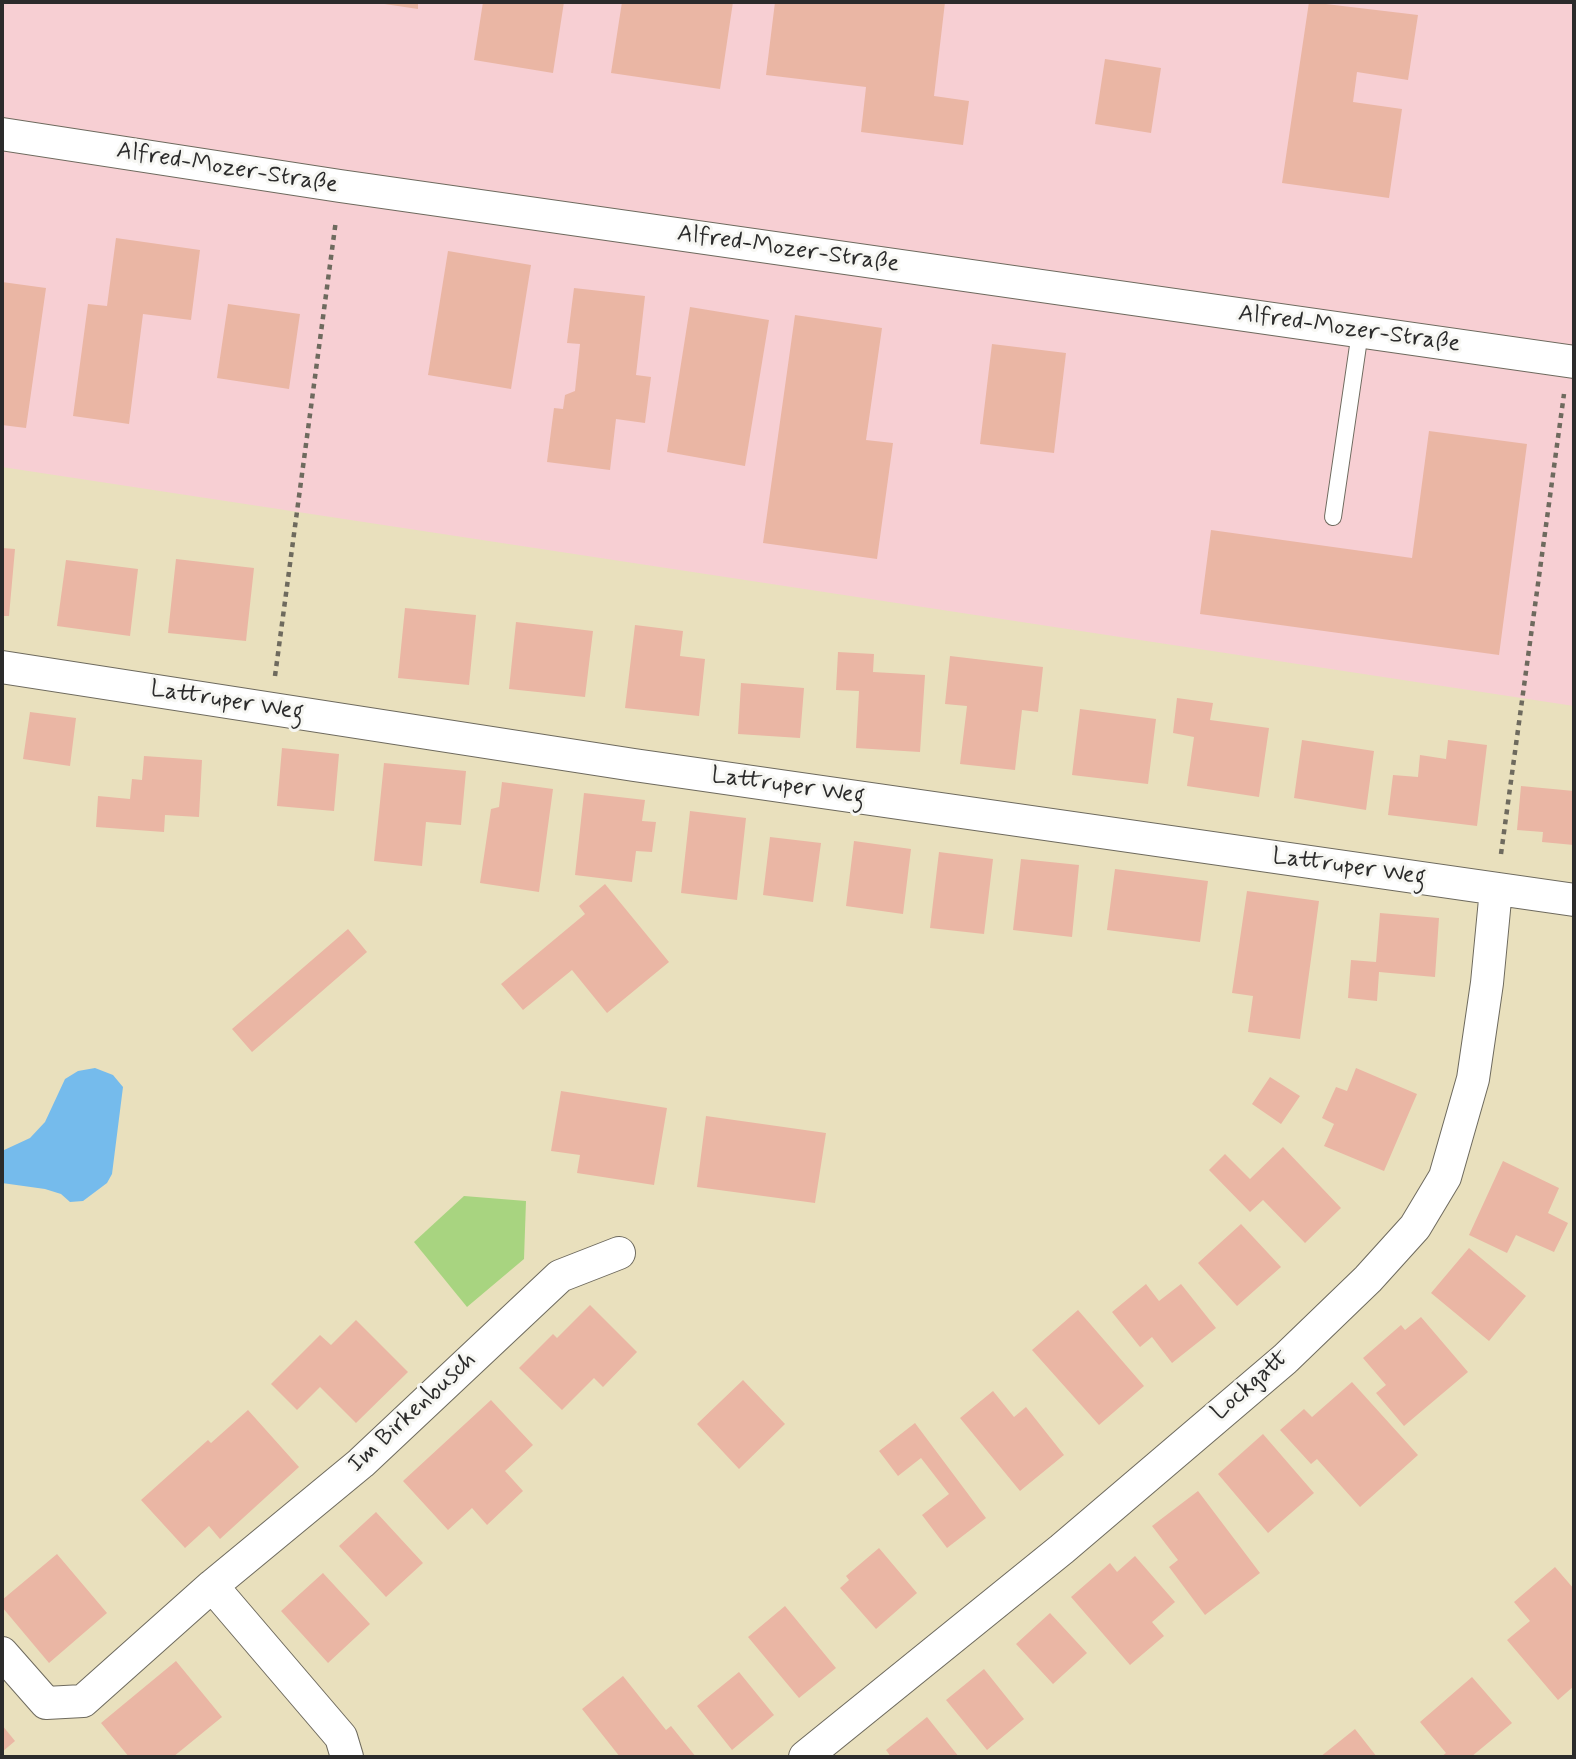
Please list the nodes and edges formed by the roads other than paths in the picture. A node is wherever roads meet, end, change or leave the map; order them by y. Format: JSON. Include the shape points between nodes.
{"nodes":[{"id":1,"x":2,"y":134,"type":"edge"},
{"id":2,"x":1360,"y":331,"type":"junction"},
{"id":3,"x":1571,"y":362,"type":"edge"},
{"id":4,"x":1334,"y":517,"type":"dead end"},
{"id":5,"x":2,"y":667,"type":"edge"},
{"id":6,"x":1496,"y":890,"type":"junction"},
{"id":7,"x":1574,"y":900,"type":"edge"},
{"id":8,"x":619,"y":1253,"type":"dead end"},
{"id":9,"x":212,"y":1586,"type":"junction"},
{"id":10,"x":2,"y":1653,"type":"edge"},
{"id":11,"x":347,"y":1757,"type":"edge"},
{"id":12,"x":805,"y":1757,"type":"edge"}],
"edges":[{"from":1,"to":2,"type":"street","name":"Alfred-Mozer-Straße"},
{"from":2,"to":3,"type":"street","name":"Alfred-Mozer-Straße"},
{"from":2,"to":4,"type":"lane"},
{"from":5,"to":6,"type":"street","name":"Lattruper Weg","via":[[634,765]]},
{"from":6,"to":7,"type":"street","name":"Lattruper Weg"},
{"from":6,"to":12,"type":"street","name":"Lockgatt","via":[[1472,1079],[1445,1177],[1415,1227],[1284,1359],[1062,1549]]},
{"from":8,"to":9,"type":"street","name":"Im Birkenbusch","via":[[560,1276],[361,1463]]},
{"from":9,"to":10,"type":"street","name":"Im Birkenbusch","via":[[83,1701],[46,1703]]},
{"from":9,"to":11,"type":"street","via":[[341,1737]]}]}
